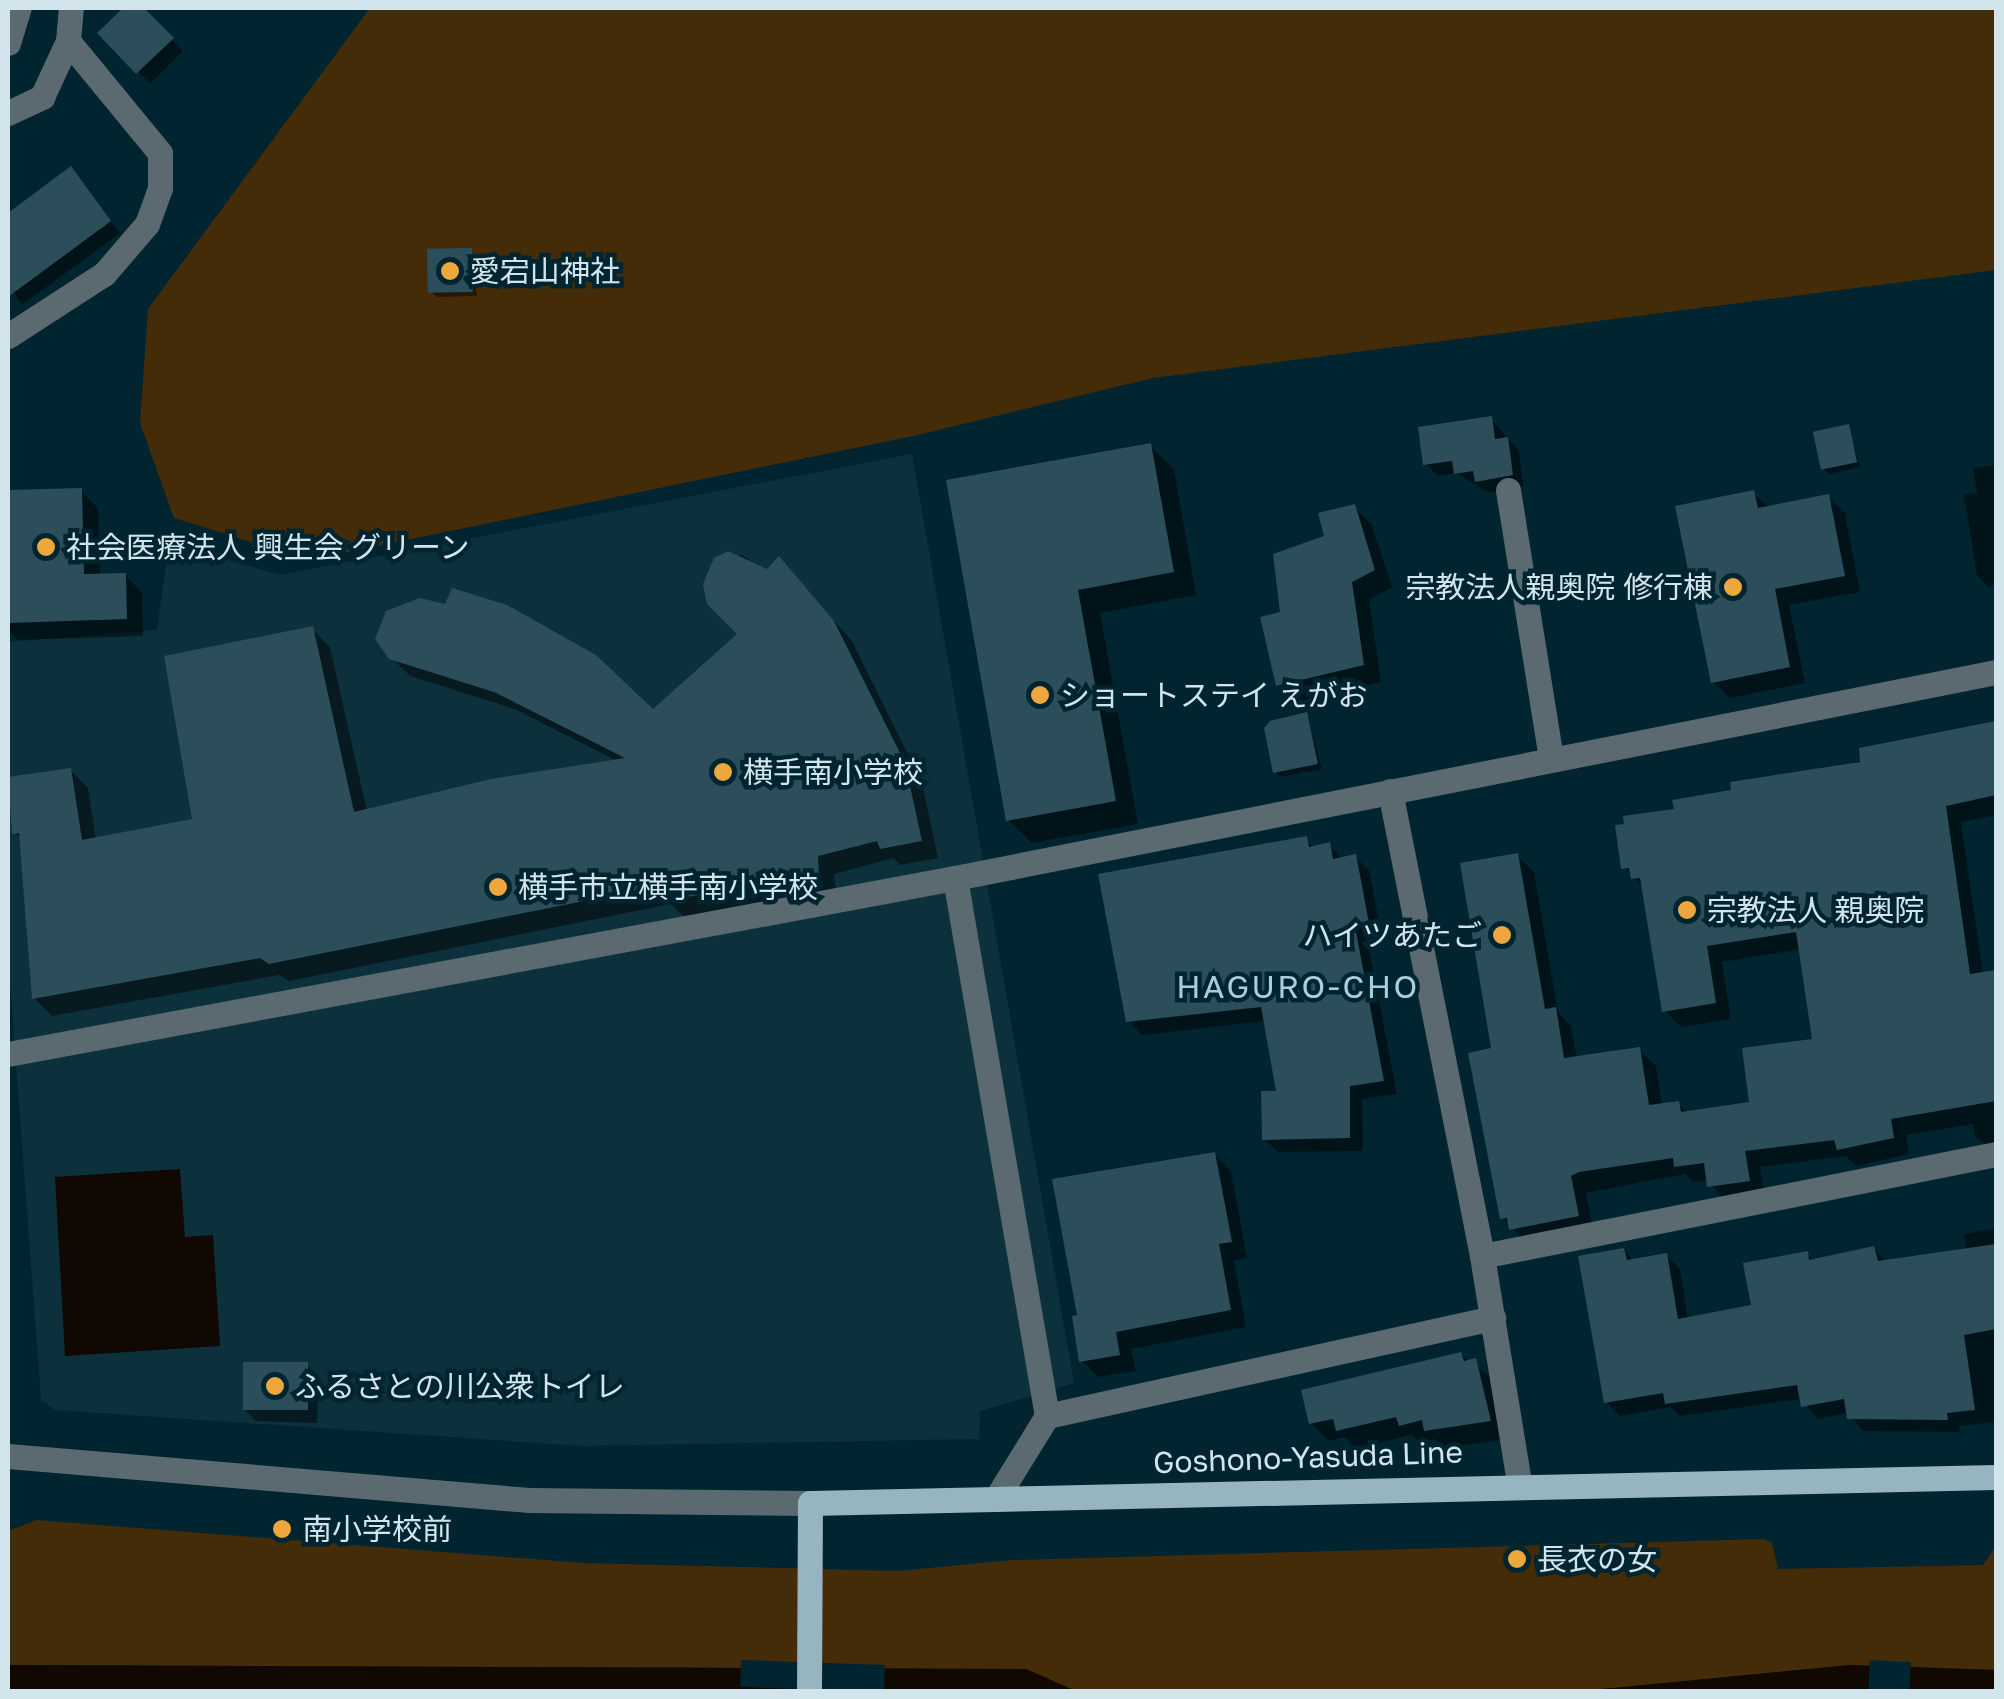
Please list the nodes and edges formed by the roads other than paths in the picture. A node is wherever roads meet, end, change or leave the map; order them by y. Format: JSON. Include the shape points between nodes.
{"nodes":[{"id":1,"x":19,"y":8,"type":"edge"},
{"id":2,"x":71,"y":8,"type":"edge"},
{"id":3,"x":68,"y":41,"type":"junction"},
{"id":4,"x":8,"y":44,"type":"edge"},
{"id":5,"x":8,"y":113,"type":"edge"},
{"id":6,"x":8,"y":336,"type":"edge"},
{"id":7,"x":1508,"y":490,"type":"dead end"},
{"id":8,"x":1996,"y":672,"type":"edge"},
{"id":9,"x":1551,"y":759,"type":"junction"},
{"id":10,"x":1390,"y":791,"type":"junction"},
{"id":11,"x":955,"y":878,"type":"junction"},
{"id":12,"x":8,"y":1054,"type":"edge"},
{"id":13,"x":1996,"y":1154,"type":"edge"},
{"id":14,"x":1482,"y":1256,"type":"junction"},
{"id":15,"x":1493,"y":1318,"type":"junction"},
{"id":16,"x":1047,"y":1416,"type":"junction"},
{"id":17,"x":8,"y":1456,"type":"edge"},
{"id":18,"x":1996,"y":1477,"type":"edge"},
{"id":19,"x":1518,"y":1483,"type":"junction"},
{"id":20,"x":997,"y":1497,"type":"junction"},
{"id":21,"x":810,"y":1503,"type":"junction"},
{"id":22,"x":808,"y":1692,"type":"edge"}],
"edges":[{"from":1,"to":4,"type":"street"},
{"from":2,"to":3,"type":"street"},
{"from":3,"to":5,"type":"street","via":[[42,96]]},
{"from":3,"to":6,"type":"street","via":[[160,152],[160,188],[148,224],[104,274]]},
{"from":7,"to":9,"type":"street"},
{"from":8,"to":9,"type":"street"},
{"from":9,"to":10,"type":"street"},
{"from":10,"to":11,"type":"street"},
{"from":10,"to":14,"type":"street"},
{"from":11,"to":12,"type":"street"},
{"from":11,"to":16,"type":"street"},
{"from":13,"to":14,"type":"street"},
{"from":14,"to":15,"type":"street"},
{"from":15,"to":16,"type":"street"},
{"from":15,"to":19,"type":"street"},
{"from":16,"to":20,"type":"street"},
{"from":17,"to":21,"type":"street","via":[[530,1500]]},
{"from":18,"to":19,"type":"main road","name":"Goshono-Yasuda Line"},
{"from":19,"to":20,"type":"main road","name":"Goshono-Yasuda Line"},
{"from":20,"to":21,"type":"main road","name":"Goshono-Yasuda Line"},
{"from":21,"to":22,"type":"main road"}]}
